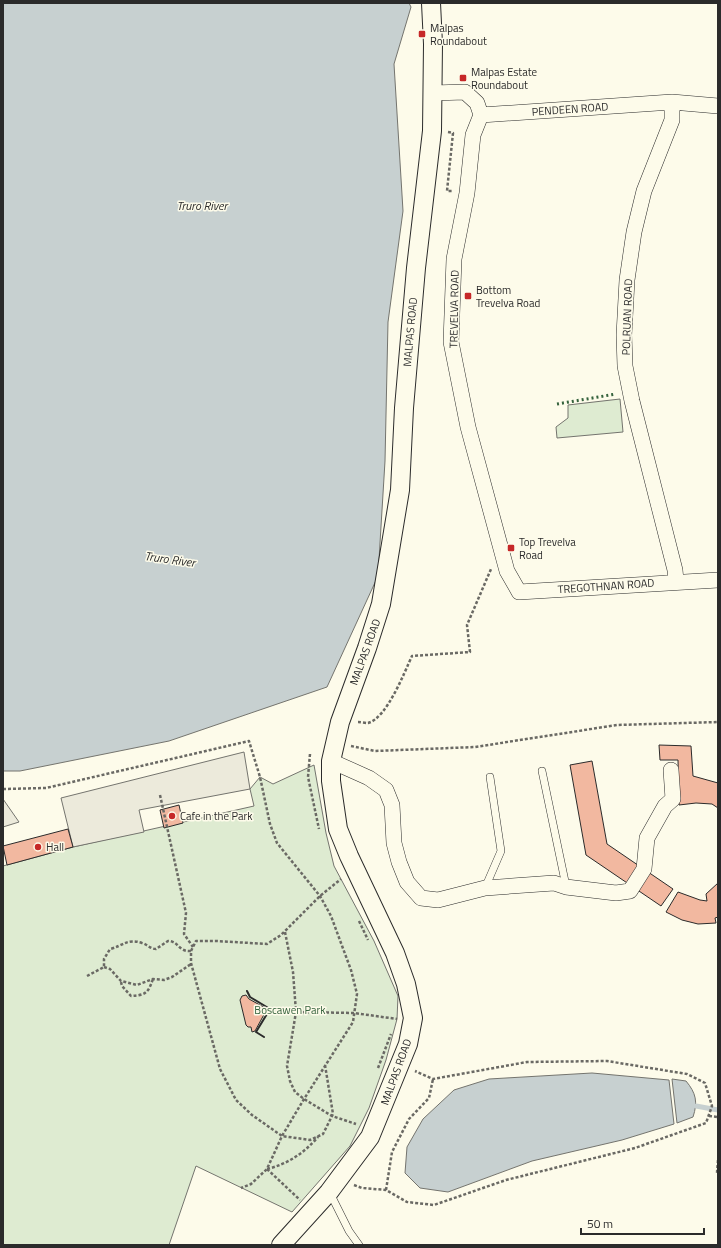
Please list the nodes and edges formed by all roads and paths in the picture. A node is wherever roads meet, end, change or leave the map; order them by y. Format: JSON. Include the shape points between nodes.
{"nodes":[{"id":1,"x":431,"y":3,"type":"edge"},
{"id":2,"x":433,"y":93,"type":"junction"},
{"id":3,"x":672,"y":102,"type":"junction"},
{"id":4,"x":718,"y":106,"type":"edge"},
{"id":5,"x":481,"y":115,"type":"junction"},
{"id":6,"x":432,"y":131,"type":"junction"},
{"id":7,"x":467,"y":192,"type":"junction"},
{"id":8,"x":506,"y":567,"type":"junction"},
{"id":9,"x":718,"y":580,"type":"edge"},
{"id":10,"x":676,"y":581,"type":"junction"},
{"id":11,"x":340,"y":722,"type":"junction"},
{"id":12,"x":718,"y":722,"type":"edge"},
{"id":13,"x":333,"y":752,"type":"junction"},
{"id":14,"x":671,"y":770,"type":"dead end"},
{"id":15,"x":542,"y":771,"type":"dead end"},
{"id":16,"x":490,"y":777,"type":"dead end"},
{"id":17,"x":3,"y":789,"type":"edge"},
{"id":18,"x":160,"y":795,"type":"dead end"},
{"id":19,"x":341,"y":879,"type":"dead end"},
{"id":20,"x":566,"y":887,"type":"junction"},
{"id":21,"x":485,"y":888,"type":"junction"},
{"id":22,"x":320,"y":896,"type":"junction"},
{"id":23,"x":285,"y":931,"type":"junction"},
{"id":24,"x":194,"y":947,"type":"junction"},
{"id":25,"x":191,"y":951,"type":"junction"},
{"id":26,"x":191,"y":964,"type":"junction"},
{"id":27,"x":104,"y":967,"type":"junction"},
{"id":28,"x":87,"y":976,"type":"dead end"},
{"id":29,"x":153,"y":978,"type":"junction"},
{"id":30,"x":121,"y":981,"type":"junction"},
{"id":31,"x":296,"y":1012,"type":"junction"},
{"id":32,"x":354,"y":1013,"type":"junction"},
{"id":33,"x":397,"y":1019,"type":"dead end"},
{"id":34,"x":391,"y":1033,"type":"dead end"},
{"id":35,"x":325,"y":1065,"type":"junction"},
{"id":36,"x":400,"y":1065,"type":"junction"},
{"id":37,"x":375,"y":1075,"type":"dead end"},
{"id":38,"x":433,"y":1078,"type":"junction"},
{"id":39,"x":304,"y":1099,"type":"junction"},
{"id":40,"x":332,"y":1116,"type":"junction"},
{"id":41,"x":708,"y":1116,"type":"junction"},
{"id":42,"x":359,"y":1117,"type":"dead end"},
{"id":43,"x":718,"y":1117,"type":"edge"},
{"id":44,"x":356,"y":1124,"type":"junction"},
{"id":45,"x":352,"y":1130,"type":"dead end"},
{"id":46,"x":320,"y":1135,"type":"junction"},
{"id":47,"x":282,"y":1136,"type":"junction"},
{"id":48,"x":718,"y":1160,"type":"edge"},
{"id":49,"x":267,"y":1169,"type":"junction"},
{"id":50,"x":718,"y":1174,"type":"edge"},
{"id":51,"x":333,"y":1186,"type":"junction"},
{"id":52,"x":241,"y":1188,"type":"dead end"},
{"id":53,"x":386,"y":1190,"type":"junction"},
{"id":54,"x":296,"y":1206,"type":"dead end"},
{"id":55,"x":281,"y":1245,"type":"edge"},
{"id":56,"x":359,"y":1245,"type":"edge"}],
"edges":[{"from":1,"to":2,"type":"street","name":"MALPAS ROAD"},
{"from":2,"to":5,"type":"street","via":[[465,92],[477,103]]},
{"from":2,"to":6,"type":"street","name":"MALPAS ROAD"},
{"from":3,"to":4,"type":"street","name":"PENDEEN ROAD"},
{"from":3,"to":5,"type":"street","name":"PENDEEN ROAD"},
{"from":3,"to":10,"type":"street","name":"POLRUAN ROAD","via":[[672,120],[644,191],[634,232],[627,280],[624,335],[625,366],[632,400]]},
{"from":5,"to":7,"type":"street","name":"TREVELVA ROAD","via":[[473,135]]},
{"from":6,"to":7,"type":"path","via":[[453,133],[447,191]]},
{"from":6,"to":11,"type":"street","name":"MALPAS ROAD","via":[[416,268],[398,498],[381,604],[368,648]]},
{"from":7,"to":8,"type":"street","name":"TREVELVA ROAD","via":[[454,259],[451,342],[468,427]]},
{"from":8,"to":10,"type":"street","name":"TREGOTHNAN ROAD","via":[[519,592]]},
{"from":8,"to":11,"type":"path","via":[[490,570],[467,625],[470,652],[412,656],[387,707],[380,715],[368,723]]},
{"from":9,"to":10,"type":"street","name":"TREGOTHNAN ROAD"},
{"from":11,"to":13,"type":"street","name":"MALPAS ROAD"},
{"from":12,"to":13,"type":"path","via":[[617,725],[475,747]]},
{"from":13,"to":21,"type":"street","via":[[386,790],[392,805],[394,843],[399,862],[407,882],[420,898],[438,900]]},
{"from":13,"to":36,"type":"street","name":"MALPAS ROAD","via":[[331,781],[338,829],[395,952],[406,984],[413,1018],[408,1044]]},
{"from":14,"to":20,"type":"street","via":[[673,799],[665,806],[647,838],[644,869],[630,891],[616,893]]},
{"from":15,"to":20,"type":"lane"},
{"from":16,"to":21,"type":"lane","via":[[501,851]]},
{"from":17,"to":22,"type":"path","via":[[46,788],[249,741],[277,843]]},
{"from":18,"to":24,"type":"path","via":[[186,913],[184,934]]},
{"from":19,"to":22,"type":"path"},
{"from":20,"to":21,"type":"street","via":[[554,883]]},
{"from":22,"to":23,"type":"path"},
{"from":22,"to":32,"type":"path","via":[[331,916],[351,970],[357,994]]},
{"from":23,"to":24,"type":"path","via":[[267,944],[196,941]]},
{"from":23,"to":31,"type":"path","via":[[293,972]]},
{"from":24,"to":25,"type":"path"},
{"from":25,"to":26,"type":"path"},
{"from":25,"to":27,"type":"path","via":[[183,950],[172,941],[156,949],[143,943],[126,942],[110,949],[104,959]]},
{"from":26,"to":29,"type":"path","via":[[164,980]]},
{"from":26,"to":47,"type":"path","via":[[220,1069],[236,1100]]},
{"from":27,"to":28,"type":"path"},
{"from":27,"to":30,"type":"path","via":[[110,969]]},
{"from":29,"to":30,"type":"path","via":[[137,985]]},
{"from":29,"to":30,"type":"path","via":[[146,993],[135,996],[127,992]]},
{"from":31,"to":32,"type":"path"},
{"from":31,"to":39,"type":"path","via":[[288,1066],[295,1092]]},
{"from":32,"to":33,"type":"path"},
{"from":32,"to":35,"type":"path","via":[[353,1022]]},
{"from":34,"to":37,"type":"path"},
{"from":35,"to":39,"type":"path"},
{"from":35,"to":40,"type":"path"},
{"from":36,"to":38,"type":"path"},
{"from":36,"to":51,"type":"street","name":"MALPAS ROAD","via":[[370,1137]]},
{"from":38,"to":41,"type":"path","via":[[526,1062],[606,1061],[688,1074],[705,1083],[712,1106]]},
{"from":38,"to":53,"type":"path","via":[[429,1098],[409,1119],[392,1152]]},
{"from":39,"to":40,"type":"path"},
{"from":39,"to":47,"type":"path"},
{"from":40,"to":44,"type":"path"},
{"from":40,"to":46,"type":"path","via":[[324,1134]]},
{"from":41,"to":43,"type":"path"},
{"from":41,"to":53,"type":"path","via":[[706,1123],[635,1148],[506,1180],[434,1205],[407,1202]]},
{"from":42,"to":44,"type":"path"},
{"from":44,"to":45,"type":"path"},
{"from":46,"to":47,"type":"path","via":[[310,1140]]},
{"from":46,"to":49,"type":"path","via":[[310,1147],[294,1159]]},
{"from":47,"to":49,"type":"path"},
{"from":48,"to":50,"type":"path"},
{"from":49,"to":52,"type":"path","via":[[251,1184]]},
{"from":49,"to":54,"type":"path","via":[[301,1200]]},
{"from":51,"to":53,"type":"path"},
{"from":51,"to":55,"type":"street","name":"MALPAS ROAD"},
{"from":51,"to":56,"type":"lane","via":[[349,1231]]}]}
